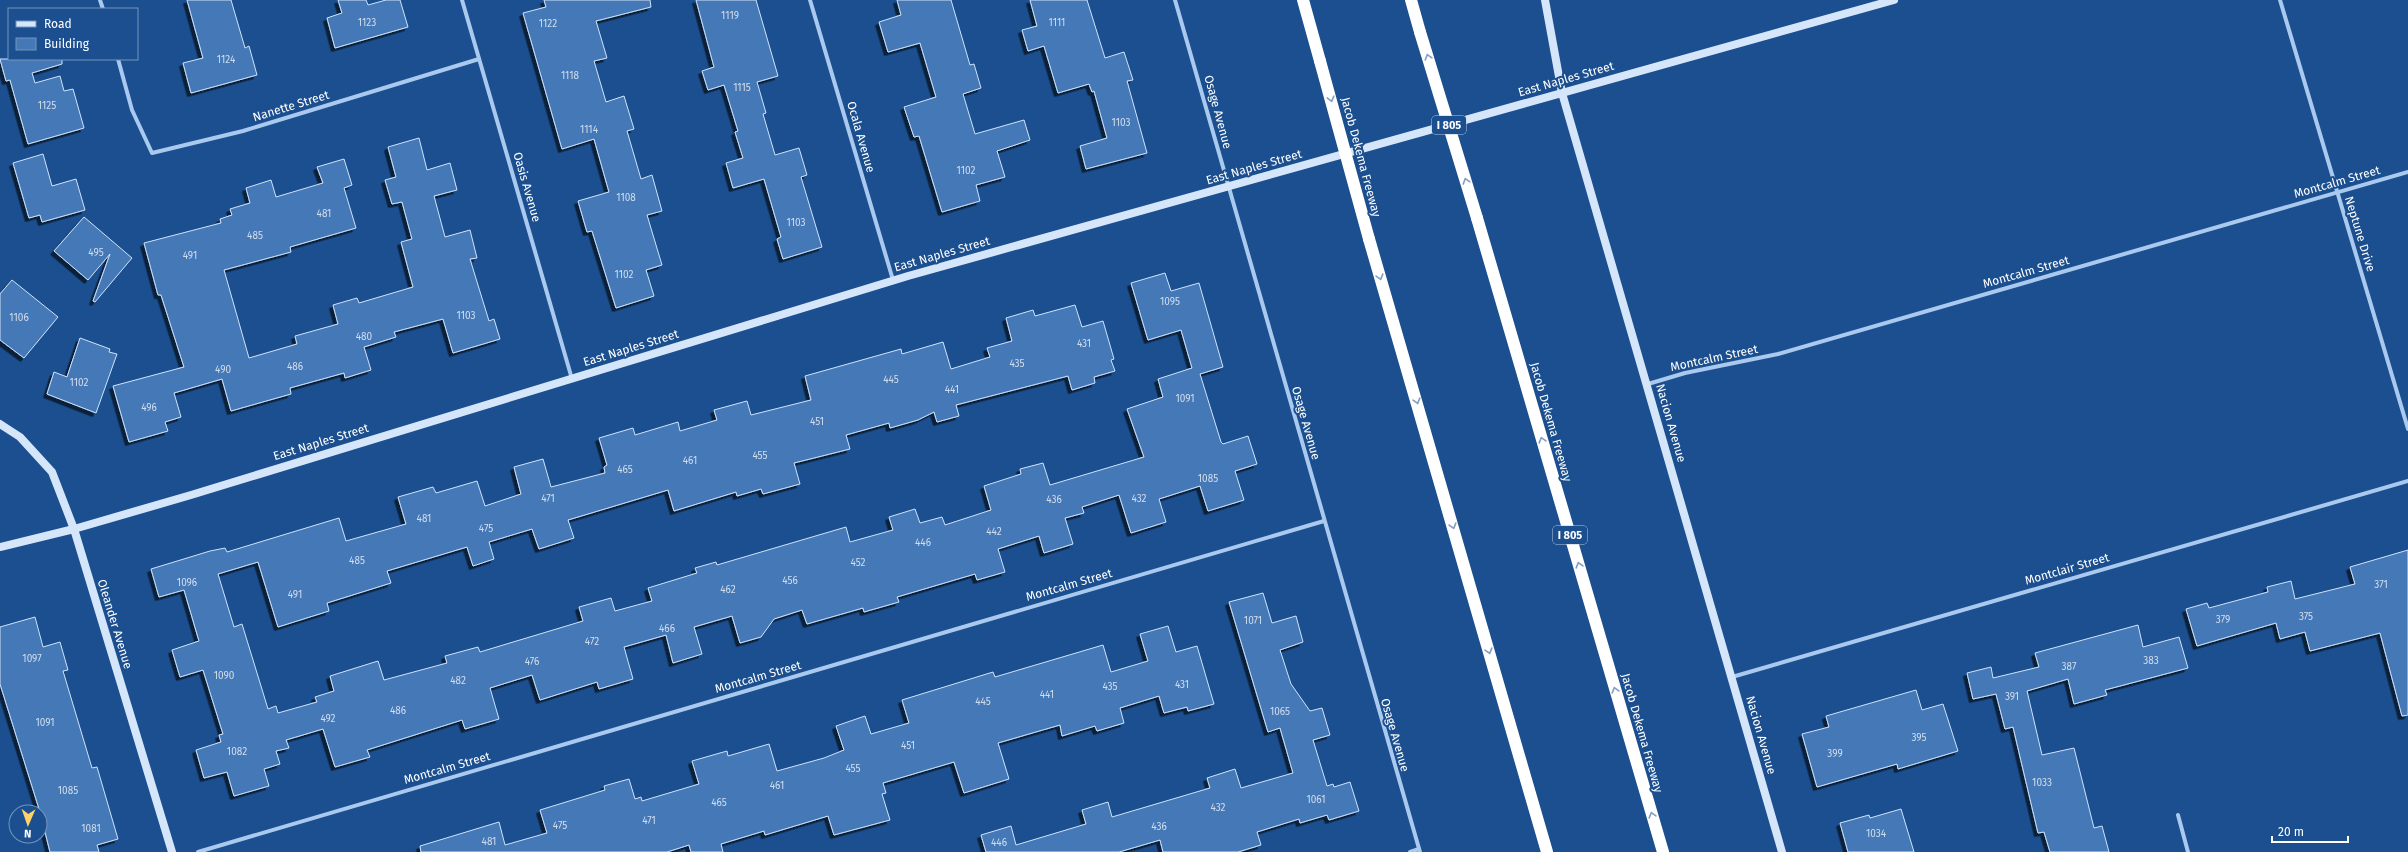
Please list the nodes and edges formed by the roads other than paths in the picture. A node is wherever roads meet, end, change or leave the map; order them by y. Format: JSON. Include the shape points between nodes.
{"nodes":[{"id":1,"x":462,"y":0,"type":"edge"},
{"id":2,"x":810,"y":0,"type":"edge"},
{"id":3,"x":1175,"y":0,"type":"edge"},
{"id":4,"x":1304,"y":0,"type":"edge"},
{"id":5,"x":1411,"y":0,"type":"edge"},
{"id":6,"x":1545,"y":0,"type":"edge"},
{"id":7,"x":1894,"y":0,"type":"edge"},
{"id":8,"x":2280,"y":0,"type":"edge"},
{"id":9,"x":479,"y":58,"type":"junction"},
{"id":10,"x":118,"y":60,"type":"edge"},
{"id":11,"x":1562,"y":92,"type":"junction"},
{"id":12,"x":2408,"y":172,"type":"edge"},
{"id":13,"x":1227,"y":187,"type":"junction"},
{"id":14,"x":2337,"y":192,"type":"junction"},
{"id":15,"x":893,"y":280,"type":"junction"},
{"id":16,"x":573,"y":379,"type":"junction"},
{"id":17,"x":1648,"y":384,"type":"junction"},
{"id":18,"x":0,"y":424,"type":"edge"},
{"id":19,"x":2408,"y":429,"type":"edge"},
{"id":20,"x":2408,"y":481,"type":"edge"},
{"id":21,"x":1324,"y":521,"type":"junction"},
{"id":22,"x":74,"y":529,"type":"junction"},
{"id":23,"x":0,"y":547,"type":"edge"},
{"id":24,"x":1732,"y":677,"type":"junction"},
{"id":25,"x":2178,"y":815,"type":"dead end"},
{"id":26,"x":1419,"y":851,"type":"edge"},
{"id":27,"x":172,"y":852,"type":"edge"},
{"id":28,"x":198,"y":852,"type":"edge"},
{"id":29,"x":1410,"y":852,"type":"edge"},
{"id":30,"x":1547,"y":852,"type":"edge"},
{"id":31,"x":1663,"y":852,"type":"edge"},
{"id":32,"x":1782,"y":852,"type":"edge"},
{"id":33,"x":2188,"y":852,"type":"edge"}],
"edges":[{"from":1,"to":9,"type":"street","name":"Oasis Avenue"},
{"from":2,"to":15,"type":"street","name":"Ocala Avenue"},
{"from":3,"to":13,"type":"street","name":"Osage Avenue","via":[[1201,86]]},
{"from":4,"to":30,"type":"highway","name":"Jacob Dekema Freeway","one_way":true,"bridge":true,"via":[[1369,239]]},
{"from":31,"to":5,"type":"highway","name":"Jacob Dekema Freeway","number":"I 805","one_way":true,"bridge":true},
{"from":6,"to":11,"type":"street","name":"Nacion Avenue"},
{"from":7,"to":11,"type":"street","name":"East Naples Street","via":[[1707,54]]},
{"from":8,"to":14,"type":"street","name":"Neptune Drive"},
{"from":9,"to":10,"type":"street","name":"Nanette Street","via":[[243,131],[152,153],[132,110]]},
{"from":9,"to":16,"type":"street","name":"Oasis Avenue"},
{"from":11,"to":13,"type":"street","name":"East Naples Street"},
{"from":11,"to":17,"type":"street","name":"Nacion Avenue"},
{"from":12,"to":14,"type":"street","name":"Montcalm Street"},
{"from":13,"to":15,"type":"street","name":"East Naples Street"},
{"from":13,"to":21,"type":"street","name":"Osage Avenue"},
{"from":14,"to":17,"type":"street","name":"Montcalm Street","via":[[1778,354],[1685,373]]},
{"from":14,"to":19,"type":"street","name":"Neptune Drive"},
{"from":15,"to":16,"type":"street","name":"East Naples Street"},
{"from":16,"to":22,"type":"street","name":"East Naples Street"},
{"from":17,"to":24,"type":"street","name":"Nacion Avenue"},
{"from":18,"to":22,"type":"street","name":"Oleander Avenue","via":[[20,437],[52,472]]},
{"from":20,"to":24,"type":"street","name":"Montclair Street"},
{"from":21,"to":26,"type":"street","name":"Osage Avenue"},
{"from":21,"to":28,"type":"street","name":"Montcalm Street"},
{"from":22,"to":23,"type":"street","name":"East Naples Street"},
{"from":22,"to":27,"type":"street","name":"Oleander Avenue"},
{"from":24,"to":32,"type":"street","name":"Nacion Avenue"},
{"from":25,"to":33,"type":"street"},
{"from":26,"to":29,"type":"street"}]}
